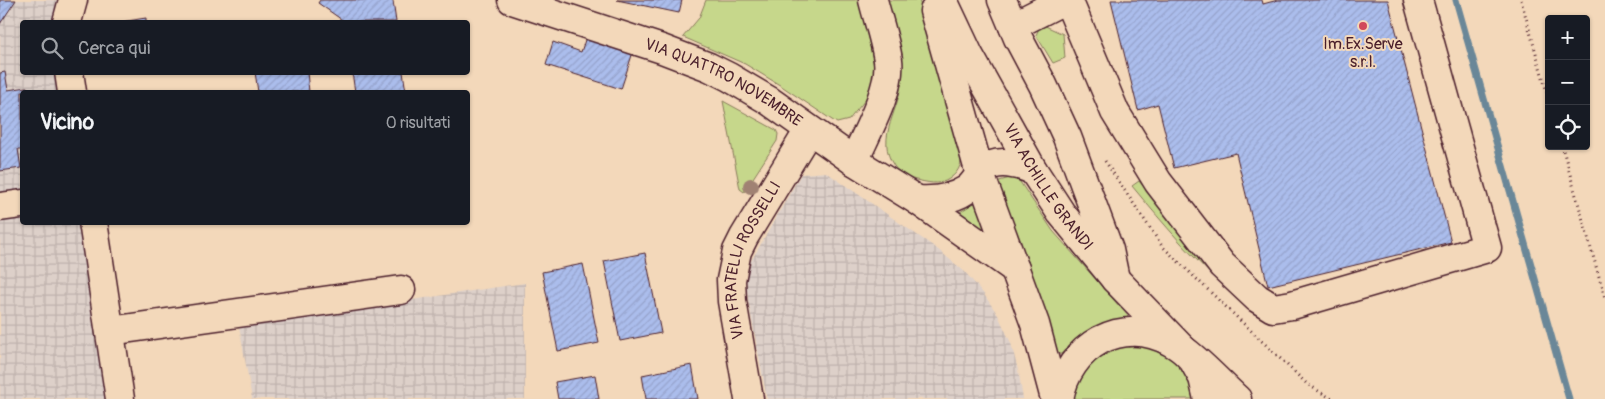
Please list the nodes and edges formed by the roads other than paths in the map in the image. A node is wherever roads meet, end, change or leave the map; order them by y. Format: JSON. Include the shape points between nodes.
{"nodes":[{"id":1,"x":73,"y":0,"type":"edge"},
{"id":2,"x":512,"y":0,"type":"edge"},
{"id":3,"x":873,"y":0,"type":"edge"},
{"id":4,"x":931,"y":0,"type":"edge"},
{"id":5,"x":944,"y":0,"type":"edge"},
{"id":6,"x":1002,"y":0,"type":"edge"},
{"id":7,"x":1064,"y":0,"type":"edge"},
{"id":8,"x":1068,"y":0,"type":"edge"},
{"id":9,"x":1418,"y":0,"type":"edge"},
{"id":10,"x":68,"y":20,"type":"edge"},
{"id":11,"x":1013,"y":26,"type":"junction"},
{"id":12,"x":69,"y":75,"type":"edge"},
{"id":13,"x":72,"y":90,"type":"edge"},
{"id":14,"x":808,"y":130,"type":"junction"},
{"id":15,"x":854,"y":161,"type":"junction"},
{"id":16,"x":1033,"y":170,"type":"junction"},
{"id":17,"x":980,"y":174,"type":"junction"},
{"id":18,"x":917,"y":200,"type":"junction"},
{"id":19,"x":20,"y":204,"type":"edge"},
{"id":20,"x":0,"y":207,"type":"edge"},
{"id":21,"x":93,"y":225,"type":"edge"},
{"id":22,"x":1015,"y":270,"type":"junction"},
{"id":23,"x":1114,"y":279,"type":"junction"},
{"id":24,"x":400,"y":290,"type":"dead end"},
{"id":25,"x":110,"y":331,"type":"junction"},
{"id":26,"x":1186,"y":352,"type":"junction"},
{"id":27,"x":120,"y":399,"type":"edge"},
{"id":28,"x":749,"y":399,"type":"edge"},
{"id":29,"x":1057,"y":399,"type":"edge"},
{"id":30,"x":1208,"y":399,"type":"edge"},
{"id":31,"x":1237,"y":399,"type":"edge"}],
"edges":[{"from":1,"to":10,"type":"street"},
{"from":2,"to":14,"type":"street","name":"VIA QUATTRO NOVEMBRE","via":[[662,48],[709,67],[768,100]]},
{"from":3,"to":15,"type":"street","via":[[888,62],[886,83]]},
{"from":4,"to":17,"type":"street","name":"VIA ACHILLE GRANDI"},
{"from":5,"to":16,"type":"street","name":"VIA ACHILLE GRANDI","via":[[969,55]]},
{"from":6,"to":11,"type":"street"},
{"from":7,"to":11,"type":"street"},
{"from":8,"to":9,"type":"street","via":[[1114,112],[1158,182],[1222,265],[1272,308],[1487,248]]},
{"from":11,"to":23,"type":"street","via":[[1067,137],[1110,250]]},
{"from":12,"to":13,"type":"street"},
{"from":14,"to":15,"type":"street","name":"VIA QUATTRO NOVEMBRE"},
{"from":14,"to":28,"type":"street","name":"VIA FRATELLI ROSSELLI","via":[[744,237],[733,265],[732,301]]},
{"from":15,"to":18,"type":"street","name":"VIA QUATTRO NOVEMBRE"},
{"from":16,"to":17,"type":"street","via":[[1001,163]]},
{"from":16,"to":23,"type":"street","name":"VIA ACHILLE GRANDI","via":[[1061,213]]},
{"from":17,"to":18,"type":"street","via":[[967,190],[952,198]]},
{"from":17,"to":22,"type":"street","name":"VIA ACHILLE GRANDI"},
{"from":18,"to":22,"type":"street","name":"VIA QUATTRO NOVEMBRE"},
{"from":19,"to":20,"type":"street"},
{"from":21,"to":25,"type":"street"},
{"from":22,"to":29,"type":"street","name":"VIA ACHILLE GRANDI"},
{"from":23,"to":26,"type":"street","name":"VIA ACHILLE GRANDI"},
{"from":24,"to":25,"type":"street"},
{"from":25,"to":27,"type":"street"},
{"from":26,"to":29,"type":"street","name":"VIA ACHILLE GRANDI","via":[[1149,333],[1126,332],[1106,337],[1089,346],[1074,361]]},
{"from":26,"to":30,"type":"street","name":"VIA ACHILLE GRANDI","via":[[1201,373]]},
{"from":26,"to":31,"type":"street"}]}
